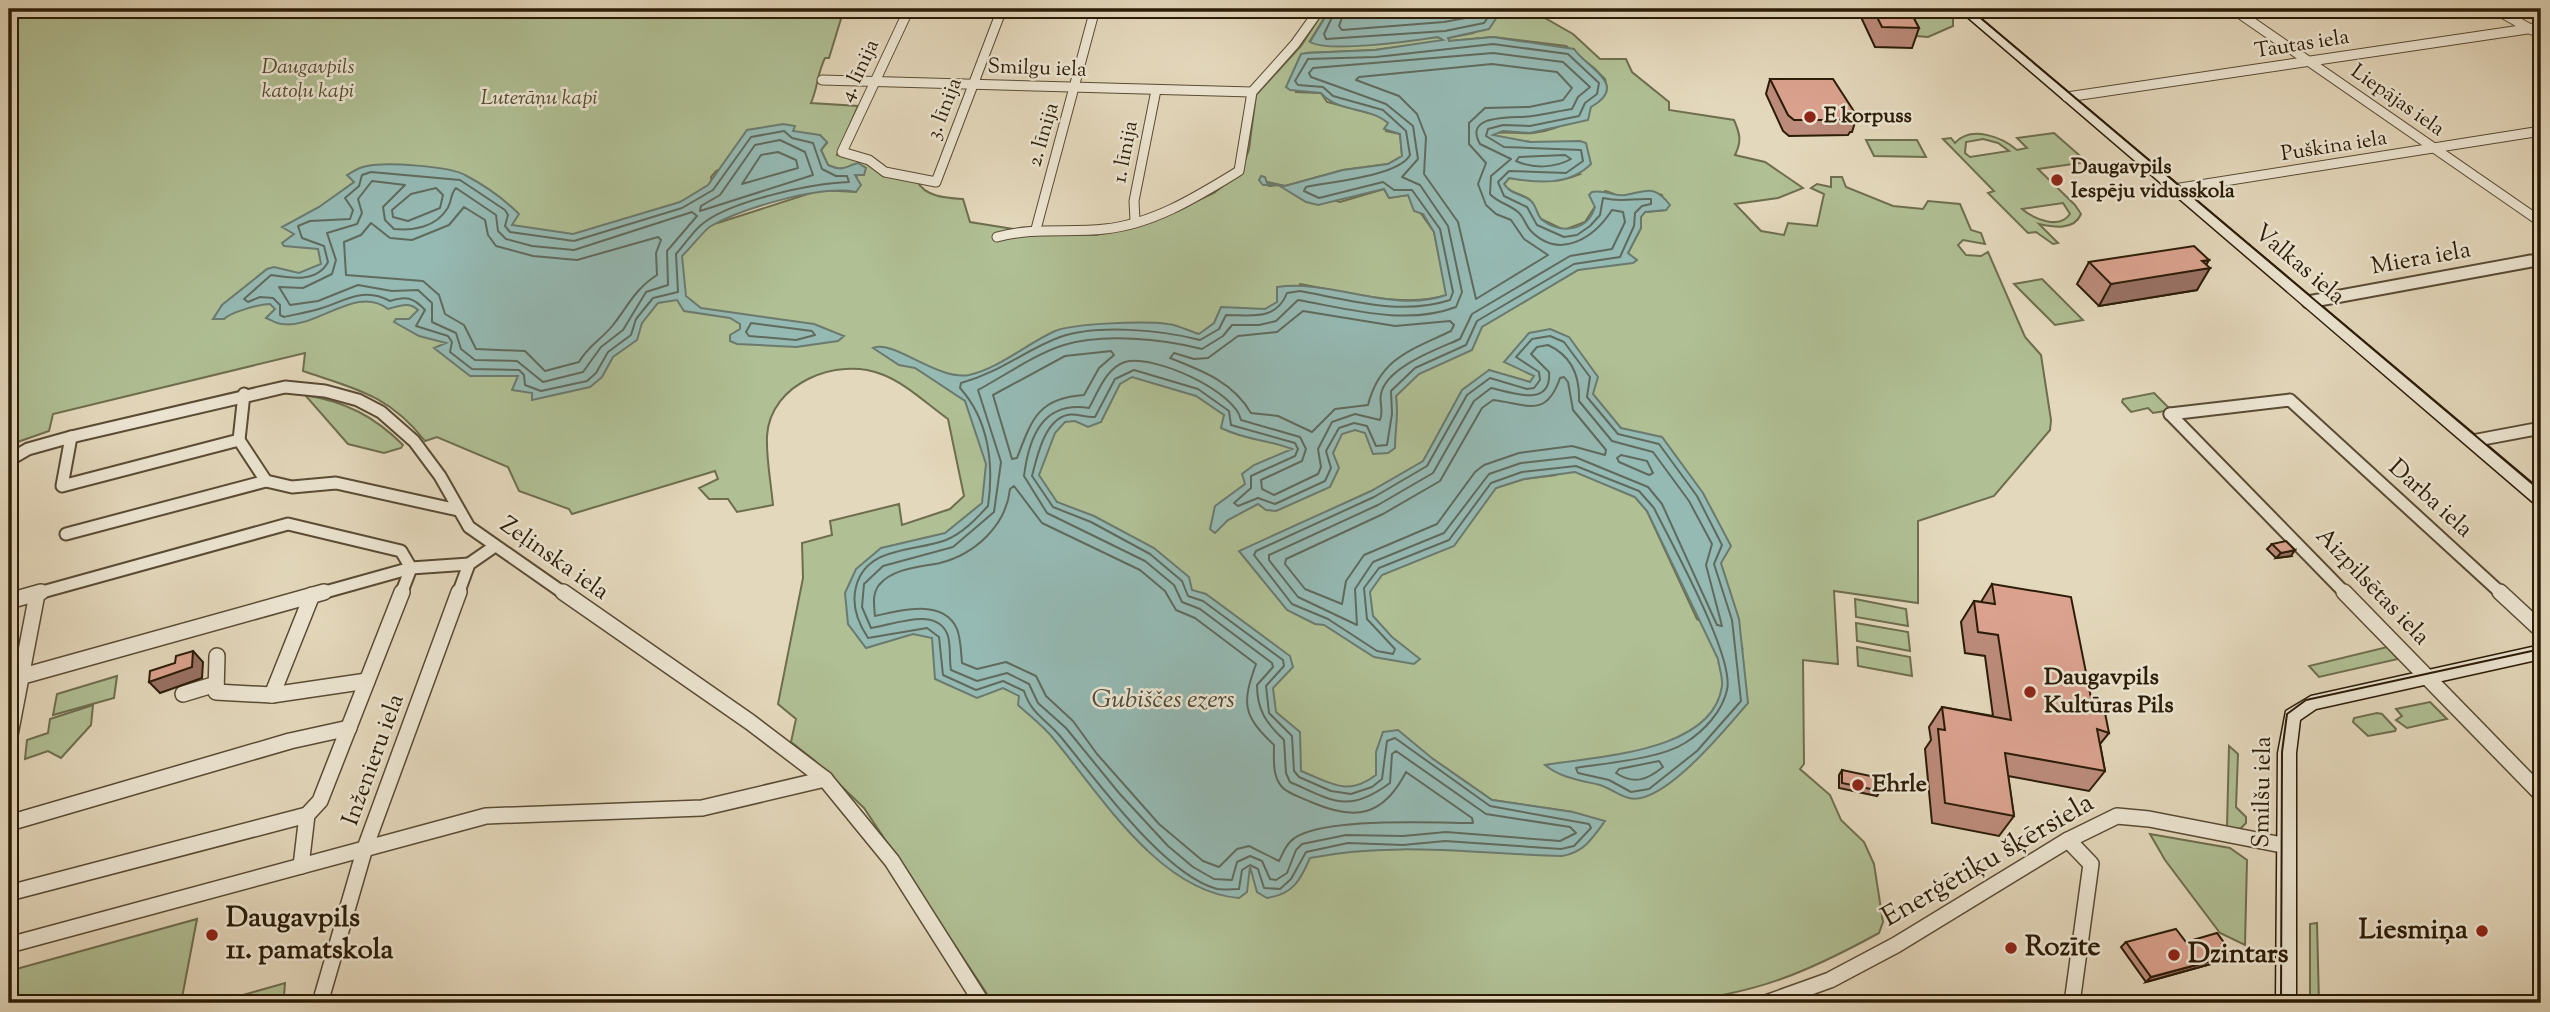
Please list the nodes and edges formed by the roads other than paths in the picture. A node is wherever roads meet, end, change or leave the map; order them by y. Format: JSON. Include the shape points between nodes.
{"nodes":[{"id":1,"x":909,"y":9,"type":"edge"},
{"id":2,"x":1002,"y":9,"type":"edge"},
{"id":3,"x":1095,"y":9,"type":"edge"},
{"id":4,"x":1321,"y":9,"type":"edge"},
{"id":5,"x":1963,"y":9,"type":"edge"},
{"id":6,"x":2233,"y":9,"type":"edge"},
{"id":7,"x":2495,"y":9,"type":"edge"},
{"id":8,"x":2541,"y":27,"type":"edge"},
{"id":9,"x":2530,"y":29,"type":"junction"},
{"id":10,"x":2541,"y":35,"type":"edge"},
{"id":11,"x":2310,"y":62,"type":"junction"},
{"id":12,"x":822,"y":80,"type":"dead end"},
{"id":13,"x":875,"y":81,"type":"junction"},
{"id":14,"x":973,"y":84,"type":"junction"},
{"id":15,"x":1075,"y":88,"type":"junction"},
{"id":16,"x":1156,"y":90,"type":"junction"},
{"id":17,"x":1252,"y":92,"type":"junction"},
{"id":18,"x":2067,"y":97,"type":"junction"},
{"id":19,"x":2541,"y":131,"type":"edge"},
{"id":20,"x":843,"y":148,"type":"joint"},
{"id":21,"x":2434,"y":148,"type":"junction"},
{"id":22,"x":2174,"y":189,"type":"junction"},
{"id":23,"x":1135,"y":221,"type":"junction"},
{"id":24,"x":2541,"y":222,"type":"edge"},
{"id":25,"x":1036,"y":229,"type":"junction"},
{"id":26,"x":997,"y":237,"type":"dead end"},
{"id":27,"x":2541,"y":259,"type":"edge"},
{"id":28,"x":2308,"y":302,"type":"junction"},
{"id":29,"x":244,"y":394,"type":"junction"},
{"id":30,"x":2170,"y":414,"type":"joint"},
{"id":31,"x":2541,"y":428,"type":"edge"},
{"id":32,"x":71,"y":437,"type":"junction"},
{"id":33,"x":239,"y":440,"type":"junction"},
{"id":34,"x":2472,"y":441,"type":"junction"},
{"id":35,"x":9,"y":460,"type":"edge"},
{"id":36,"x":266,"y":481,"type":"junction"},
{"id":37,"x":2541,"y":500,"type":"edge"},
{"id":38,"x":458,"y":510,"type":"junction"},
{"id":39,"x":65,"y":534,"type":"dead end"},
{"id":40,"x":495,"y":546,"type":"junction"},
{"id":41,"x":469,"y":564,"type":"junction"},
{"id":42,"x":411,"y":568,"type":"junction"},
{"id":43,"x":37,"y":594,"type":"junction"},
{"id":44,"x":312,"y":595,"type":"junction"},
{"id":45,"x":9,"y":601,"type":"edge"},
{"id":46,"x":2541,"y":630,"type":"edge"},
{"id":47,"x":2541,"y":652,"type":"edge"},
{"id":48,"x":217,"y":656,"type":"dead end"},
{"id":49,"x":23,"y":676,"type":"junction"},
{"id":50,"x":2428,"y":677,"type":"junction"},
{"id":51,"x":367,"y":681,"type":"junction"},
{"id":52,"x":216,"y":684,"type":"junction"},
{"id":53,"x":183,"y":694,"type":"dead end"},
{"id":54,"x":272,"y":695,"type":"junction"},
{"id":55,"x":349,"y":728,"type":"junction"},
{"id":56,"x":9,"y":740,"type":"edge"},
{"id":57,"x":825,"y":779,"type":"junction"},
{"id":58,"x":2541,"y":794,"type":"edge"},
{"id":59,"x":307,"y":815,"type":"junction"},
{"id":60,"x":9,"y":822,"type":"edge"},
{"id":61,"x":2068,"y":840,"type":"junction"},
{"id":62,"x":2287,"y":846,"type":"junction"},
{"id":63,"x":365,"y":848,"type":"junction"},
{"id":64,"x":301,"y":866,"type":"junction"},
{"id":65,"x":9,"y":893,"type":"edge"},
{"id":66,"x":9,"y":945,"type":"edge"},
{"id":67,"x":2076,"y":999,"type":"edge"},
{"id":68,"x":320,"y":1003,"type":"edge"},
{"id":69,"x":982,"y":1003,"type":"edge"},
{"id":70,"x":1766,"y":1003,"type":"edge"},
{"id":71,"x":2286,"y":1003,"type":"edge"}],
"edges":[{"from":1,"to":13,"type":"street","name":"4. līnija"},
{"from":2,"to":14,"type":"street","name":"3. līnija"},
{"from":3,"to":15,"type":"street","name":"2. līnija"},
{"from":4,"to":17,"type":"street"},
{"from":5,"to":18,"type":"street","name":"Valkas iela"},
{"from":6,"to":11,"type":"street","name":"Liepājas iela"},
{"from":7,"to":9,"type":"street"},
{"from":8,"to":9,"type":"street","name":"Tautas iela"},
{"from":9,"to":10,"type":"street"},
{"from":9,"to":11,"type":"street","name":"Tautas iela"},
{"from":11,"to":18,"type":"street","name":"Tautas iela"},
{"from":11,"to":21,"type":"street","name":"Liepājas iela"},
{"from":12,"to":13,"type":"street","name":"Smilgu iela"},
{"from":13,"to":14,"type":"street","name":"Smilgu iela"},
{"from":13,"to":20,"type":"street","name":"4. līnija"},
{"from":14,"to":15,"type":"street","name":"Smilgu iela"},
{"from":14,"to":20,"type":"street","name":"3. līnija","via":[[936,182],[885,172],[869,160],[848,156]]},
{"from":15,"to":16,"type":"street","name":"Smilgu iela"},
{"from":15,"to":25,"type":"street","name":"2. līnija"},
{"from":16,"to":17,"type":"street","name":"Smilgu iela"},
{"from":16,"to":23,"type":"street","name":"1. līnija","via":[[1134,201]]},
{"from":17,"to":23,"type":"street","via":[[1240,171],[1182,205]]},
{"from":18,"to":22,"type":"street","name":"Valkas iela"},
{"from":19,"to":21,"type":"street","name":"Puškina iela"},
{"from":21,"to":22,"type":"street","name":"Puškina iela"},
{"from":21,"to":24,"type":"street","name":"Liepājas iela"},
{"from":22,"to":28,"type":"street","name":"Valkas iela"},
{"from":23,"to":25,"type":"street","via":[[1110,229]]},
{"from":25,"to":26,"type":"street"},
{"from":27,"to":28,"type":"street","name":"Miera iela"},
{"from":28,"to":34,"type":"street","name":"Valkas iela"},
{"from":29,"to":32,"type":"street","name":"Zeļinska iela"},
{"from":29,"to":33,"type":"street"},
{"from":29,"to":38,"type":"street","name":"Zeļinska iela","via":[[295,387],[358,400],[381,412],[414,441]]},
{"from":30,"to":46,"type":"street","name":"Darba iela","via":[[2290,400]]},
{"from":30,"to":50,"type":"street","name":"Aizpilsētas iela"},
{"from":31,"to":34,"type":"street"},
{"from":32,"to":33,"type":"street","via":[[62,486]]},
{"from":32,"to":35,"type":"street","name":"Zeļinska iela","via":[[28,449]]},
{"from":33,"to":36,"type":"street"},
{"from":34,"to":37,"type":"street","name":"Valkas iela"},
{"from":36,"to":38,"type":"street","via":[[292,487],[336,483]]},
{"from":36,"to":39,"type":"street"},
{"from":38,"to":40,"type":"street","name":"Zeļinska iela","via":[[469,527]]},
{"from":40,"to":41,"type":"street"},
{"from":40,"to":57,"type":"street","name":"Zeļinska iela"},
{"from":41,"to":42,"type":"street"},
{"from":41,"to":63,"type":"street","name":"Inženieru iela"},
{"from":42,"to":43,"type":"street","via":[[401,551],[288,524]]},
{"from":42,"to":44,"type":"street"},
{"from":42,"to":51,"type":"street"},
{"from":43,"to":45,"type":"street"},
{"from":43,"to":49,"type":"street"},
{"from":44,"to":49,"type":"street"},
{"from":44,"to":54,"type":"street"},
{"from":47,"to":50,"type":"street","name":"Smilšu iela"},
{"from":48,"to":52,"type":"street"},
{"from":49,"to":56,"type":"street"},
{"from":50,"to":58,"type":"street","name":"Aizpilsētas iela"},
{"from":50,"to":62,"type":"street","name":"Smilšu iela","via":[[2311,703],[2292,716],[2287,753]]},
{"from":51,"to":54,"type":"street"},
{"from":51,"to":55,"type":"street"},
{"from":52,"to":53,"type":"street"},
{"from":52,"to":54,"type":"street","via":[[216,692]]},
{"from":55,"to":59,"type":"street","via":[[320,801]]},
{"from":55,"to":60,"type":"street"},
{"from":57,"to":63,"type":"street","via":[[702,808],[486,816]]},
{"from":57,"to":69,"type":"street","name":"Zeļinska iela","via":[[892,861]]},
{"from":59,"to":64,"type":"street"},
{"from":59,"to":65,"type":"street"},
{"from":61,"to":62,"type":"street","name":"Enerģētiķu šķērsiela","via":[[2118,816]]},
{"from":61,"to":67,"type":"street","via":[[2091,864]]},
{"from":61,"to":70,"type":"street","name":"Enerģētiķu šķērsiela","via":[[1896,945],[1830,980]]},
{"from":62,"to":71,"type":"street","name":"Smilšu iela"},
{"from":63,"to":64,"type":"street"},
{"from":63,"to":68,"type":"street","name":"Inženieru iela"},
{"from":64,"to":66,"type":"street"}]}
